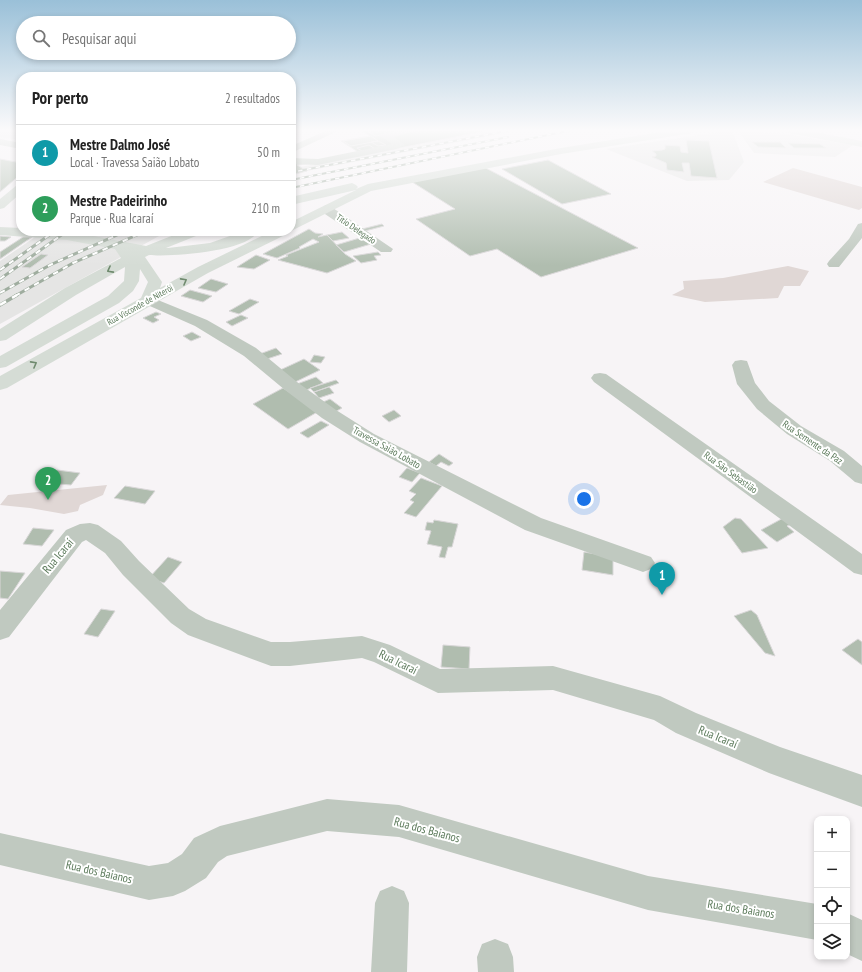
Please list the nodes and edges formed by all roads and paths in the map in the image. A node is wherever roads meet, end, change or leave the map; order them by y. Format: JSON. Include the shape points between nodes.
{"nodes":[{"id":1,"x":401,"y":175,"type":"edge"},
{"id":2,"x":429,"y":175,"type":"edge"},
{"id":3,"x":368,"y":188,"type":"junction"},
{"id":4,"x":16,"y":191,"type":"edge"},
{"id":5,"x":332,"y":191,"type":"junction"},
{"id":6,"x":296,"y":200,"type":"edge"},
{"id":7,"x":296,"y":204,"type":"edge"},
{"id":8,"x":0,"y":205,"type":"edge"},
{"id":9,"x":326,"y":209,"type":"junction"},
{"id":10,"x":296,"y":212,"type":"edge"},
{"id":11,"x":0,"y":224,"type":"edge"},
{"id":12,"x":16,"y":224,"type":"edge"},
{"id":13,"x":296,"y":224,"type":"edge"},
{"id":14,"x":862,"y":227,"type":"edge"},
{"id":15,"x":0,"y":231,"type":"edge"},
{"id":16,"x":16,"y":232,"type":"edge"},
{"id":17,"x":74,"y":236,"type":"edge"},
{"id":18,"x":205,"y":236,"type":"edge"},
{"id":19,"x":243,"y":236,"type":"edge"},
{"id":20,"x":272,"y":236,"type":"edge"},
{"id":21,"x":195,"y":238,"type":"edge"},
{"id":22,"x":858,"y":242,"type":"edge"},
{"id":23,"x":121,"y":244,"type":"junction"},
{"id":24,"x":386,"y":249,"type":"dead end"},
{"id":25,"x":834,"y":264,"type":"dead end"},
{"id":26,"x":148,"y":300,"type":"junction"},
{"id":27,"x":0,"y":336,"type":"edge"},
{"id":28,"x":0,"y":363,"type":"edge"},
{"id":29,"x":741,"y":366,"type":"dead end"},
{"id":30,"x":600,"y":378,"type":"dead end"},
{"id":31,"x":0,"y":384,"type":"edge"},
{"id":32,"x":862,"y":477,"type":"edge"},
{"id":33,"x":643,"y":563,"type":"dead end"},
{"id":34,"x":862,"y":566,"type":"edge"},
{"id":35,"x":0,"y":629,"type":"edge"},
{"id":36,"x":862,"y":791,"type":"edge"},
{"id":37,"x":0,"y":849,"type":"edge"},
{"id":38,"x":392,"y":903,"type":"dead end"},
{"id":39,"x":814,"y":921,"type":"edge"},
{"id":40,"x":850,"y":933,"type":"edge"},
{"id":41,"x":862,"y":943,"type":"edge"},
{"id":42,"x":390,"y":972,"type":"edge"}],
"edges":[{"from":1,"to":5,"type":"main road"},
{"from":2,"to":3,"type":"main road"},
{"from":3,"to":9,"type":"main road"},
{"from":3,"to":10,"type":"main road"},
{"from":4,"to":8,"type":"main road"},
{"from":5,"to":6,"type":"main road"},
{"from":5,"to":7,"type":"main road"},
{"from":9,"to":13,"type":"main road"},
{"from":9,"to":24,"type":"street","name":"Titio Delegado"},
{"from":11,"to":12,"type":"main road"},
{"from":14,"to":22,"type":"street"},
{"from":15,"to":16,"type":"main road"},
{"from":17,"to":23,"type":"main road"},
{"from":18,"to":21,"type":"main road"},
{"from":19,"to":23,"type":"main road","via":[[229,242],[173,252],[148,251]]},
{"from":26,"to":20,"type":"main road","name":"Rua Visconde de Niterói","one_way":true},
{"from":21,"to":23,"type":"main road","via":[[164,249]]},
{"from":21,"to":27,"type":"main road","one_way":true,"via":[[150,249],[45,307]]},
{"from":22,"to":25,"type":"street"},
{"from":23,"to":26,"type":"main road","via":[[146,267],[155,282]]},
{"from":23,"to":28,"type":"main road","via":[[132,260],[134,268],[132,282],[118,297]]},
{"from":31,"to":26,"type":"main road","name":"Rua Visconde de Niterói","one_way":true},
{"from":26,"to":33,"type":"street","name":"Travessa Saião Lobato","via":[[201,323],[250,352],[329,414],[367,438],[533,524]]},
{"from":29,"to":32,"type":"street","name":"Rua Semente da Paz","via":[[746,384],[763,405],[794,430],[837,456]]},
{"from":30,"to":34,"type":"street","name":"Rua São Sebastião"},
{"from":35,"to":36,"type":"street","name":"Rua Icaraí","via":[[74,536],[80,532],[90,531],[113,547],[180,616],[197,627],[271,654],[362,647],[381,653],[438,681],[553,678],[660,709],[686,724]]},
{"from":37,"to":39,"type":"street","name":"Rua dos Baianos","via":[[149,883],[173,879],[194,866],[206,850],[239,836],[327,815],[399,821],[648,893]]},
{"from":38,"to":42,"type":"street"},
{"from":40,"to":41,"type":"street"}]}
